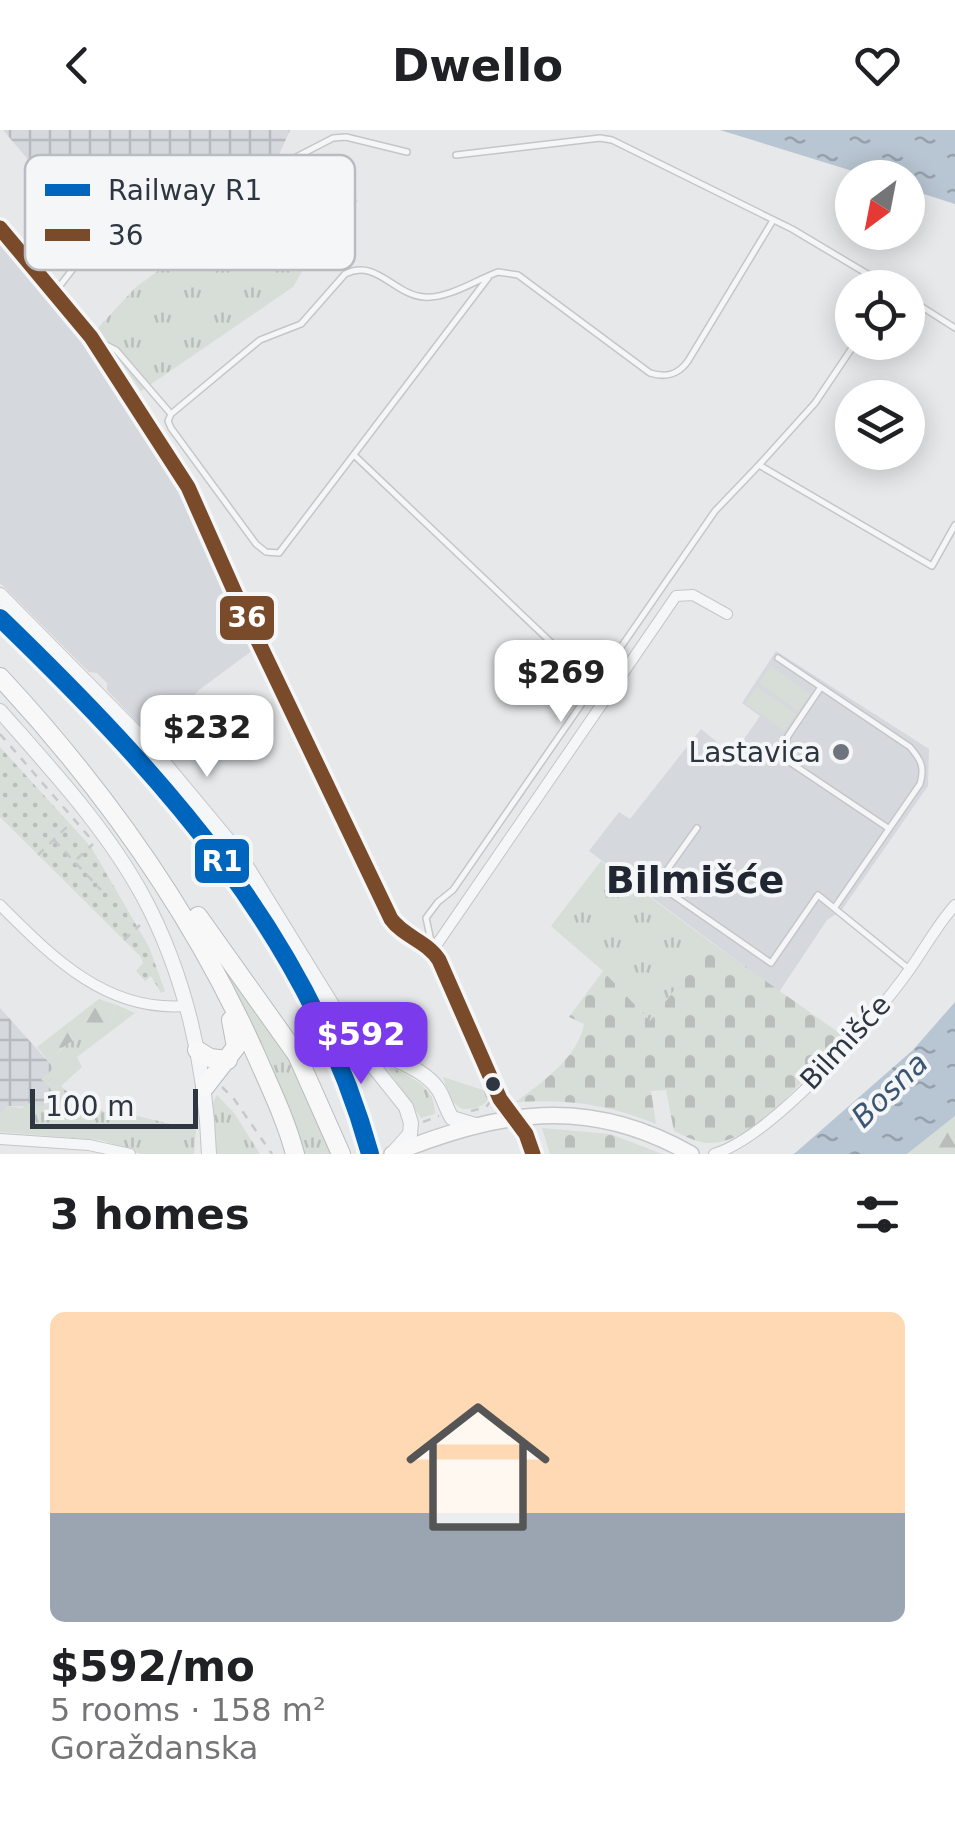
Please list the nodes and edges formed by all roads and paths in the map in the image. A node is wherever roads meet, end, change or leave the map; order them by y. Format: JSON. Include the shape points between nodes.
{"nodes":[{"id":1,"x":407,"y":152,"type":"dead end"},
{"id":2,"x":456,"y":154,"type":"dead end"},
{"id":3,"x":300,"y":155,"type":"edge"},
{"id":4,"x":772,"y":222,"type":"junction"},
{"id":5,"x":0,"y":228,"type":"edge"},
{"id":6,"x":25,"y":257,"type":"edge"},
{"id":7,"x":355,"y":269,"type":"edge"},
{"id":8,"x":36,"y":270,"type":"edge"},
{"id":9,"x":72,"y":270,"type":"edge"},
{"id":10,"x":352,"y":270,"type":"edge"},
{"id":11,"x":861,"y":270,"type":"edge"},
{"id":12,"x":490,"y":275,"type":"junction"},
{"id":13,"x":55,"y":292,"type":"junction"},
{"id":14,"x":925,"y":309,"type":"edge"},
{"id":15,"x":955,"y":328,"type":"edge"},
{"id":16,"x":91,"y":337,"type":"junction"},
{"id":17,"x":844,"y":360,"type":"edge"},
{"id":18,"x":171,"y":414,"type":"junction"},
{"id":19,"x":354,"y":455,"type":"junction"},
{"id":20,"x":759,"y":465,"type":"junction"},
{"id":21,"x":955,"y":526,"type":"edge"},
{"id":22,"x":0,"y":595,"type":"edge"},
{"id":23,"x":727,"y":614,"type":"dead end"},
{"id":24,"x":778,"y":658,"type":"dead end"},
{"id":25,"x":0,"y":677,"type":"edge"},
{"id":26,"x":597,"y":686,"type":"junction"},
{"id":27,"x":820,"y":687,"type":"junction"},
{"id":28,"x":1,"y":714,"type":"edge"},
{"id":29,"x":0,"y":734,"type":"edge"},
{"id":30,"x":72,"y":822,"type":"junction"},
{"id":31,"x":697,"y":828,"type":"dead end"},
{"id":32,"x":889,"y":829,"type":"junction"},
{"id":33,"x":134,"y":838,"type":"junction"},
{"id":34,"x":54,"y":840,"type":"junction"},
{"id":35,"x":38,"y":855,"type":"dead end"},
{"id":36,"x":75,"y":861,"type":"junction"},
{"id":37,"x":101,"y":890,"type":"dead end"},
{"id":38,"x":0,"y":904,"type":"edge"},
{"id":39,"x":955,"y":906,"type":"edge"},
{"id":40,"x":835,"y":907,"type":"junction"},
{"id":41,"x":145,"y":920,"type":"dead end"},
{"id":42,"x":124,"y":940,"type":"dead end"},
{"id":43,"x":432,"y":950,"type":"junction"},
{"id":44,"x":910,"y":970,"type":"junction"},
{"id":45,"x":185,"y":1006,"type":"junction"},
{"id":46,"x":342,"y":1023,"type":"junction"},
{"id":47,"x":197,"y":1050,"type":"junction"},
{"id":48,"x":228,"y":1060,"type":"junction"},
{"id":49,"x":207,"y":1088,"type":"junction"},
{"id":50,"x":514,"y":1116,"type":"junction"},
{"id":51,"x":475,"y":1124,"type":"junction"},
{"id":52,"x":0,"y":1138,"type":"edge"},
{"id":53,"x":294,"y":1150,"type":"edge"},
{"id":54,"x":130,"y":1154,"type":"edge"},
{"id":55,"x":208,"y":1154,"type":"edge"},
{"id":56,"x":272,"y":1154,"type":"edge"},
{"id":57,"x":341,"y":1154,"type":"edge"},
{"id":58,"x":392,"y":1154,"type":"edge"},
{"id":59,"x":533,"y":1154,"type":"edge"},
{"id":60,"x":691,"y":1154,"type":"edge"},
{"id":61,"x":714,"y":1154,"type":"edge"}],
"edges":[{"from":1,"to":3,"type":"lane","via":[[346,137]]},
{"from":2,"to":4,"type":"lane","via":[[612,140]]},
{"from":4,"to":11,"type":"lane"},
{"from":4,"to":12,"type":"lane","via":[[688,362],[672,375],[650,373],[518,275]]},
{"from":5,"to":6,"type":"street"},
{"from":7,"to":12,"type":"lane","via":[[428,298]]},
{"from":8,"to":13,"type":"street"},
{"from":9,"to":13,"type":"lane"},
{"from":10,"to":18,"type":"lane","via":[[301,324],[260,340]]},
{"from":12,"to":19,"type":"lane"},
{"from":13,"to":16,"type":"street"},
{"from":14,"to":15,"type":"lane"},
{"from":16,"to":18,"type":"lane","via":[[116,350]]},
{"from":16,"to":43,"type":"street","via":[[188,487],[391,919]]},
{"from":17,"to":20,"type":"lane"},
{"from":18,"to":19,"type":"lane","via":[[170,428],[256,544],[273,554]]},
{"from":19,"to":26,"type":"lane"},
{"from":20,"to":21,"type":"lane","via":[[932,566]]},
{"from":20,"to":26,"type":"lane","via":[[715,511]]},
{"from":22,"to":46,"type":"street","via":[[142,739],[237,851]]},
{"from":23,"to":43,"type":"street","via":[[693,595],[676,596]]},
{"from":24,"to":27,"type":"lane"},
{"from":25,"to":33,"type":"highway"},
{"from":26,"to":43,"type":"lane","via":[[453,890],[426,918]]},
{"from":27,"to":32,"type":"lane","via":[[921,760],[920,784]]},
{"from":27,"to":32,"type":"lane","via":[[782,752]]},
{"from":28,"to":45,"type":"street","via":[[54,773],[143,896]]},
{"from":29,"to":30,"type":"path"},
{"from":30,"to":34,"type":"path"},
{"from":30,"to":36,"type":"path","via":[[96,844]]},
{"from":31,"to":40,"type":"lane","via":[[657,884],[771,964],[818,895]]},
{"from":32,"to":40,"type":"lane"},
{"from":33,"to":48,"type":"highway","via":[[232,1022],[236,1047]]},
{"from":33,"to":53,"type":"highway","via":[[221,980]]},
{"from":33,"to":57,"type":"highway","via":[[167,869],[276,1022],[320,1100]]},
{"from":34,"to":35,"type":"path"},
{"from":34,"to":36,"type":"path"},
{"from":36,"to":37,"type":"path"},
{"from":38,"to":45,"type":"street","via":[[66,967],[105,990],[152,1008]]},
{"from":39,"to":44,"type":"street","name":"Bilmišće"},
{"from":40,"to":44,"type":"lane"},
{"from":41,"to":42,"type":"path"},
{"from":43,"to":50,"type":"street","via":[[500,1099]]},
{"from":44,"to":61,"type":"street","name":"Bilmišće","via":[[864,1028],[762,1129]]},
{"from":45,"to":47,"type":"street"},
{"from":46,"to":51,"type":"street","via":[[376,1053],[428,1079],[452,1118]]},
{"from":46,"to":58,"type":"street","via":[[410,1116],[410,1134]]},
{"from":47,"to":48,"type":"highway"},
{"from":47,"to":49,"type":"street"},
{"from":48,"to":49,"type":"highway"},
{"from":49,"to":55,"type":"street"},
{"from":49,"to":56,"type":"path","via":[[228,1091]]},
{"from":50,"to":51,"type":"main road"},
{"from":50,"to":59,"type":"street"},
{"from":50,"to":60,"type":"main road","via":[[604,1120]]},
{"from":51,"to":58,"type":"main road"},
{"from":52,"to":54,"type":"street"}]}
